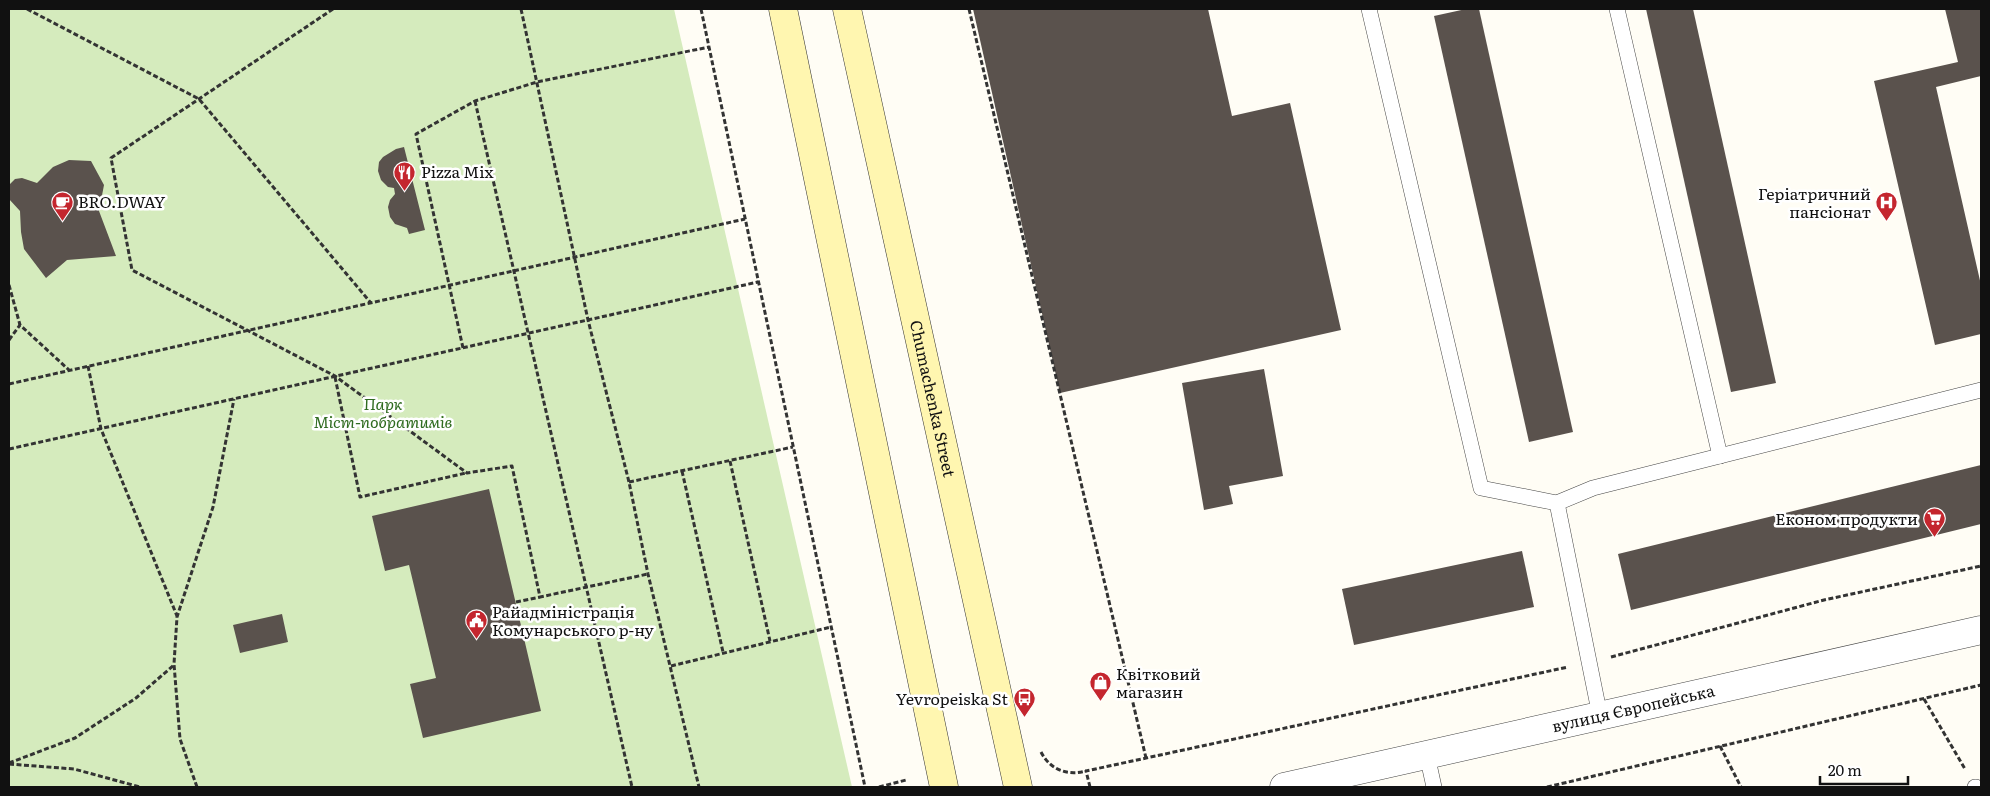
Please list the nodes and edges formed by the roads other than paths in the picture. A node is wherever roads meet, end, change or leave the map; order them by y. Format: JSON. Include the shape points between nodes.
{"nodes":[{"id":1,"x":783,"y":9,"type":"edge"},
{"id":2,"x":847,"y":9,"type":"edge"},
{"id":3,"x":1369,"y":9,"type":"edge"},
{"id":4,"x":1616,"y":9,"type":"edge"},
{"id":5,"x":1981,"y":390,"type":"edge"},
{"id":6,"x":1720,"y":456,"type":"junction"},
{"id":7,"x":1557,"y":502,"type":"junction"},
{"id":8,"x":1981,"y":630,"type":"edge"},
{"id":9,"x":1600,"y":716,"type":"junction"},
{"id":10,"x":1427,"y":755,"type":"junction"},
{"id":11,"x":944,"y":787,"type":"edge"},
{"id":12,"x":1018,"y":787,"type":"edge"},
{"id":13,"x":1284,"y":787,"type":"edge"},
{"id":14,"x":1434,"y":787,"type":"edge"}],
"edges":[{"from":1,"to":11,"type":"street"},
{"from":2,"to":12,"type":"street","name":"Chumachenka Street"},
{"from":3,"to":7,"type":"lane","via":[[1481,488]]},
{"from":4,"to":6,"type":"lane"},
{"from":5,"to":6,"type":"lane"},
{"from":6,"to":7,"type":"lane","via":[[1593,488]]},
{"from":7,"to":9,"type":"lane"},
{"from":8,"to":9,"type":"street","name":"вулиця Європейська"},
{"from":9,"to":10,"type":"street","name":"вулиця Європейська"},
{"from":10,"to":13,"type":"street","name":"вулиця Європейська"},
{"from":10,"to":14,"type":"lane"}]}
